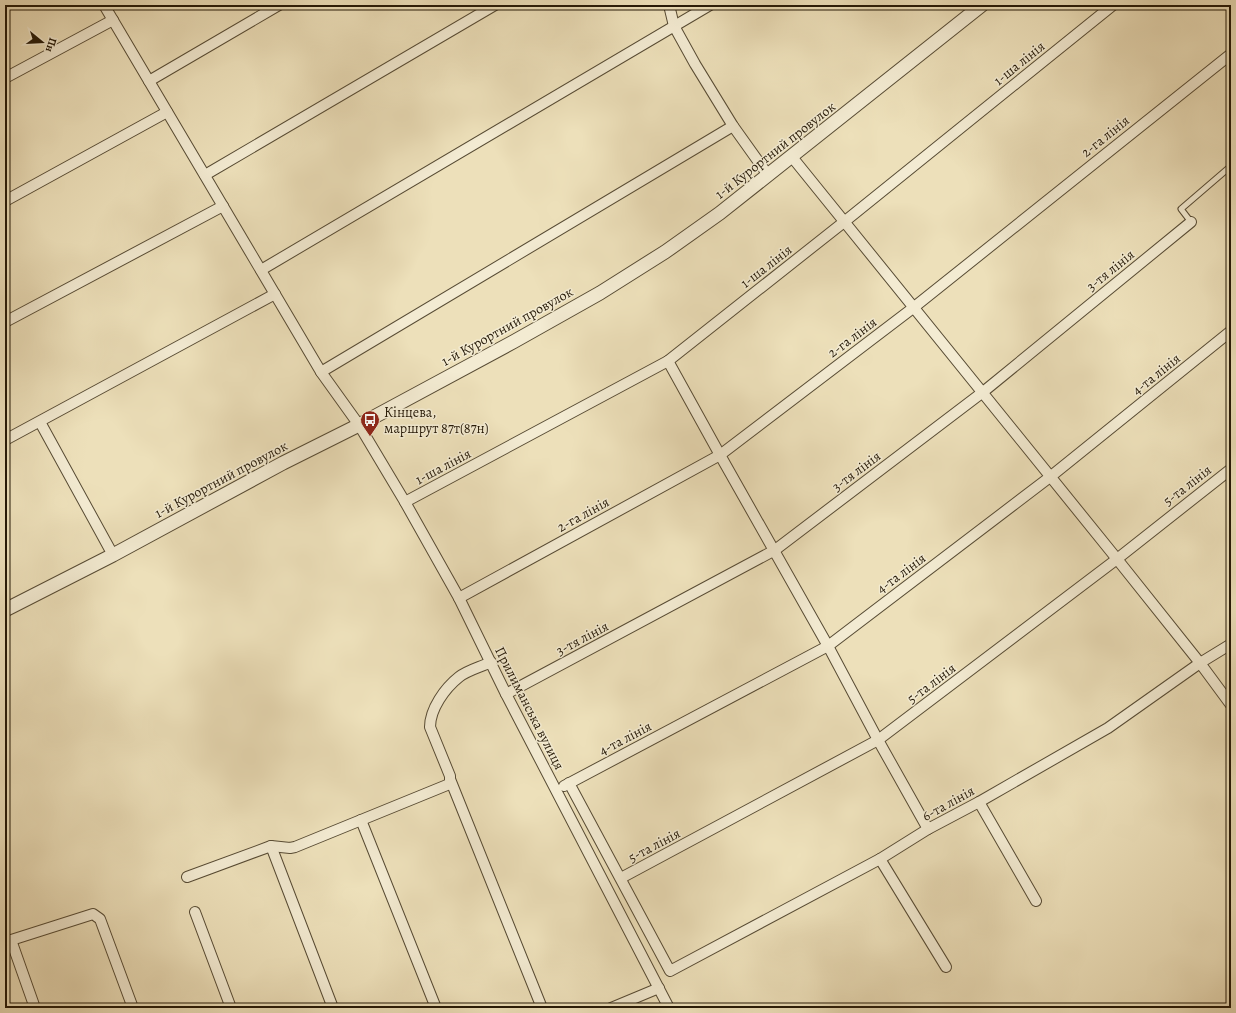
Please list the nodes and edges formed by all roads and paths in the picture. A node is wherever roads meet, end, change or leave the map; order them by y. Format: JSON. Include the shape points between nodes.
{"nodes":[{"id":1,"x":104,"y":5,"type":"edge"},
{"id":2,"x":278,"y":5,"type":"edge"},
{"id":3,"x":496,"y":5,"type":"edge"},
{"id":4,"x":669,"y":5,"type":"edge"},
{"id":5,"x":710,"y":5,"type":"edge"},
{"id":6,"x":982,"y":5,"type":"edge"},
{"id":7,"x":1113,"y":5,"type":"edge"},
{"id":8,"x":113,"y":20,"type":"junction"},
{"id":9,"x":674,"y":26,"type":"junction"},
{"id":10,"x":1231,"y":54,"type":"edge"},
{"id":11,"x":5,"y":78,"type":"edge"},
{"id":12,"x":149,"y":81,"type":"junction"},
{"id":13,"x":167,"y":112,"type":"junction"},
{"id":14,"x":733,"y":126,"type":"junction"},
{"id":15,"x":792,"y":157,"type":"junction"},
{"id":16,"x":1231,"y":166,"type":"edge"},
{"id":17,"x":205,"y":175,"type":"junction"},
{"id":18,"x":768,"y":175,"type":"junction"},
{"id":19,"x":5,"y":201,"type":"edge"},
{"id":20,"x":223,"y":206,"type":"junction"},
{"id":21,"x":844,"y":222,"type":"junction"},
{"id":22,"x":1191,"y":222,"type":"joint"},
{"id":23,"x":261,"y":270,"type":"junction"},
{"id":24,"x":275,"y":294,"type":"junction"},
{"id":25,"x":913,"y":308,"type":"junction"},
{"id":26,"x":5,"y":322,"type":"edge"},
{"id":27,"x":1231,"y":332,"type":"edge"},
{"id":28,"x":668,"y":360,"type":"junction"},
{"id":29,"x":320,"y":372,"type":"junction"},
{"id":30,"x":983,"y":392,"type":"junction"},
{"id":31,"x":40,"y":422,"type":"junction"},
{"id":32,"x":359,"y":425,"type":"junction"},
{"id":33,"x":5,"y":440,"type":"edge"},
{"id":34,"x":720,"y":455,"type":"junction"},
{"id":35,"x":1231,"y":469,"type":"edge"},
{"id":36,"x":1050,"y":477,"type":"junction"},
{"id":37,"x":405,"y":502,"type":"junction"},
{"id":38,"x":775,"y":550,"type":"junction"},
{"id":39,"x":113,"y":555,"type":"junction"},
{"id":40,"x":1117,"y":559,"type":"junction"},
{"id":41,"x":459,"y":598,"type":"junction"},
{"id":42,"x":5,"y":610,"type":"edge"},
{"id":43,"x":1231,"y":644,"type":"edge"},
{"id":44,"x":828,"y":646,"type":"junction"},
{"id":45,"x":491,"y":662,"type":"junction"},
{"id":46,"x":1200,"y":663,"type":"junction"},
{"id":47,"x":506,"y":694,"type":"junction"},
{"id":48,"x":1231,"y":705,"type":"edge"},
{"id":49,"x":878,"y":740,"type":"junction"},
{"id":50,"x":450,"y":779,"type":"junction"},
{"id":51,"x":569,"y":783,"type":"junction"},
{"id":52,"x":557,"y":789,"type":"junction"},
{"id":53,"x":979,"y":802,"type":"junction"},
{"id":54,"x":361,"y":820,"type":"junction"},
{"id":55,"x":928,"y":830,"type":"junction"},
{"id":56,"x":271,"y":846,"type":"junction"},
{"id":57,"x":880,"y":859,"type":"junction"},
{"id":58,"x":188,"y":877,"type":"dead end"},
{"id":59,"x":621,"y":878,"type":"junction"},
{"id":60,"x":1036,"y":901,"type":"dead end"},
{"id":61,"x":195,"y":912,"type":"dead end"},
{"id":62,"x":8,"y":941,"type":"edge"},
{"id":63,"x":946,"y":967,"type":"dead end"},
{"id":64,"x":660,"y":988,"type":"junction"},
{"id":65,"x":34,"y":1008,"type":"edge"},
{"id":66,"x":133,"y":1008,"type":"edge"},
{"id":67,"x":231,"y":1008,"type":"edge"},
{"id":68,"x":333,"y":1008,"type":"edge"},
{"id":69,"x":436,"y":1008,"type":"edge"},
{"id":70,"x":542,"y":1008,"type":"edge"},
{"id":71,"x":611,"y":1008,"type":"edge"},
{"id":72,"x":669,"y":1008,"type":"edge"}],
"edges":[{"from":1,"to":8,"type":"street","name":"Прилиманська вулиця"},
{"from":2,"to":12,"type":"street"},
{"from":3,"to":17,"type":"street"},
{"from":4,"to":9,"type":"street"},
{"from":5,"to":9,"type":"street"},
{"from":6,"to":15,"type":"street","name":"1-й Курортний провулок"},
{"from":7,"to":21,"type":"street","name":"1-ша лінія"},
{"from":8,"to":11,"type":"street"},
{"from":8,"to":12,"type":"street","name":"Прилиманська вулиця"},
{"from":9,"to":14,"type":"street"},
{"from":9,"to":23,"type":"street"},
{"from":10,"to":25,"type":"street","name":"2-га лінія"},
{"from":12,"to":13,"type":"street","name":"Прилиманська вулиця"},
{"from":13,"to":17,"type":"street","name":"Прилиманська вулиця"},
{"from":13,"to":19,"type":"street"},
{"from":14,"to":18,"type":"street"},
{"from":14,"to":29,"type":"street"},
{"from":15,"to":18,"type":"street","name":"1-й Курортний провулок"},
{"from":15,"to":21,"type":"street"},
{"from":16,"to":22,"type":"lane","via":[[1181,209]]},
{"from":17,"to":20,"type":"street","name":"Прилиманська вулиця"},
{"from":18,"to":32,"type":"street","name":"1-й Курортний провулок","via":[[665,252],[600,293]]},
{"from":20,"to":23,"type":"street","name":"Прилиманська вулиця"},
{"from":20,"to":26,"type":"street"},
{"from":21,"to":25,"type":"street"},
{"from":21,"to":28,"type":"street","name":"1-ша лінія"},
{"from":22,"to":30,"type":"street","name":"3-тя лінія"},
{"from":23,"to":24,"type":"street","name":"Прилиманська вулиця"},
{"from":24,"to":29,"type":"street","name":"Прилиманська вулиця"},
{"from":24,"to":31,"type":"street"},
{"from":25,"to":30,"type":"street"},
{"from":25,"to":34,"type":"street","name":"2-га лінія"},
{"from":27,"to":36,"type":"street","name":"4-та лінія"},
{"from":28,"to":34,"type":"street"},
{"from":28,"to":37,"type":"street","name":"1-ша лінія"},
{"from":29,"to":32,"type":"street","name":"Прилиманська вулиця"},
{"from":30,"to":36,"type":"street"},
{"from":30,"to":38,"type":"street","name":"3-тя лінія"},
{"from":31,"to":33,"type":"street"},
{"from":31,"to":39,"type":"street"},
{"from":32,"to":37,"type":"street","name":"Прилиманська вулиця"},
{"from":32,"to":39,"type":"street","name":"1-й Курортний провулок"},
{"from":34,"to":38,"type":"street"},
{"from":34,"to":41,"type":"street","name":"2-га лінія"},
{"from":35,"to":40,"type":"street","name":"5-та лінія"},
{"from":36,"to":40,"type":"street"},
{"from":36,"to":44,"type":"street","name":"4-та лінія"},
{"from":37,"to":41,"type":"street","name":"Прилиманська вулиця"},
{"from":38,"to":44,"type":"street"},
{"from":38,"to":47,"type":"street","name":"3-тя лінія"},
{"from":39,"to":42,"type":"street","name":"1-й Курортний провулок"},
{"from":40,"to":46,"type":"street"},
{"from":40,"to":49,"type":"street","name":"5-та лінія"},
{"from":41,"to":45,"type":"street","name":"Прилиманська вулиця"},
{"from":43,"to":46,"type":"street","name":"6-та лінія"},
{"from":44,"to":49,"type":"street"},
{"from":44,"to":51,"type":"street","name":"4-та лінія"},
{"from":45,"to":47,"type":"street","name":"Прилиманська вулиця"},
{"from":45,"to":50,"type":"street","via":[[460,676],[443,695],[430,720],[430,728]]},
{"from":46,"to":48,"type":"street"},
{"from":46,"to":53,"type":"street","name":"6-та лінія","via":[[1108,728]]},
{"from":47,"to":52,"type":"street","name":"Прилиманська вулиця"},
{"from":49,"to":55,"type":"street"},
{"from":49,"to":59,"type":"street","name":"5-та лінія"},
{"from":50,"to":54,"type":"street","via":[[447,785]]},
{"from":50,"to":70,"type":"street"},
{"from":51,"to":52,"type":"street","name":"4-та лінія"},
{"from":51,"to":59,"type":"street"},
{"from":52,"to":64,"type":"street","name":"Прилиманська вулиця"},
{"from":53,"to":55,"type":"street","name":"6-та лінія"},
{"from":53,"to":60,"type":"street"},
{"from":54,"to":56,"type":"street","via":[[295,847]]},
{"from":54,"to":69,"type":"street"},
{"from":55,"to":57,"type":"street","name":"6-та лінія"},
{"from":56,"to":58,"type":"street"},
{"from":56,"to":68,"type":"street"},
{"from":57,"to":59,"type":"street","name":"6-та лінія","via":[[670,971]]},
{"from":57,"to":63,"type":"street"},
{"from":61,"to":67,"type":"street"},
{"from":62,"to":65,"type":"street"},
{"from":62,"to":66,"type":"street","via":[[93,914],[100,919]]},
{"from":64,"to":71,"type":"street"},
{"from":64,"to":72,"type":"street","name":"Прилиманська вулиця"}]}
